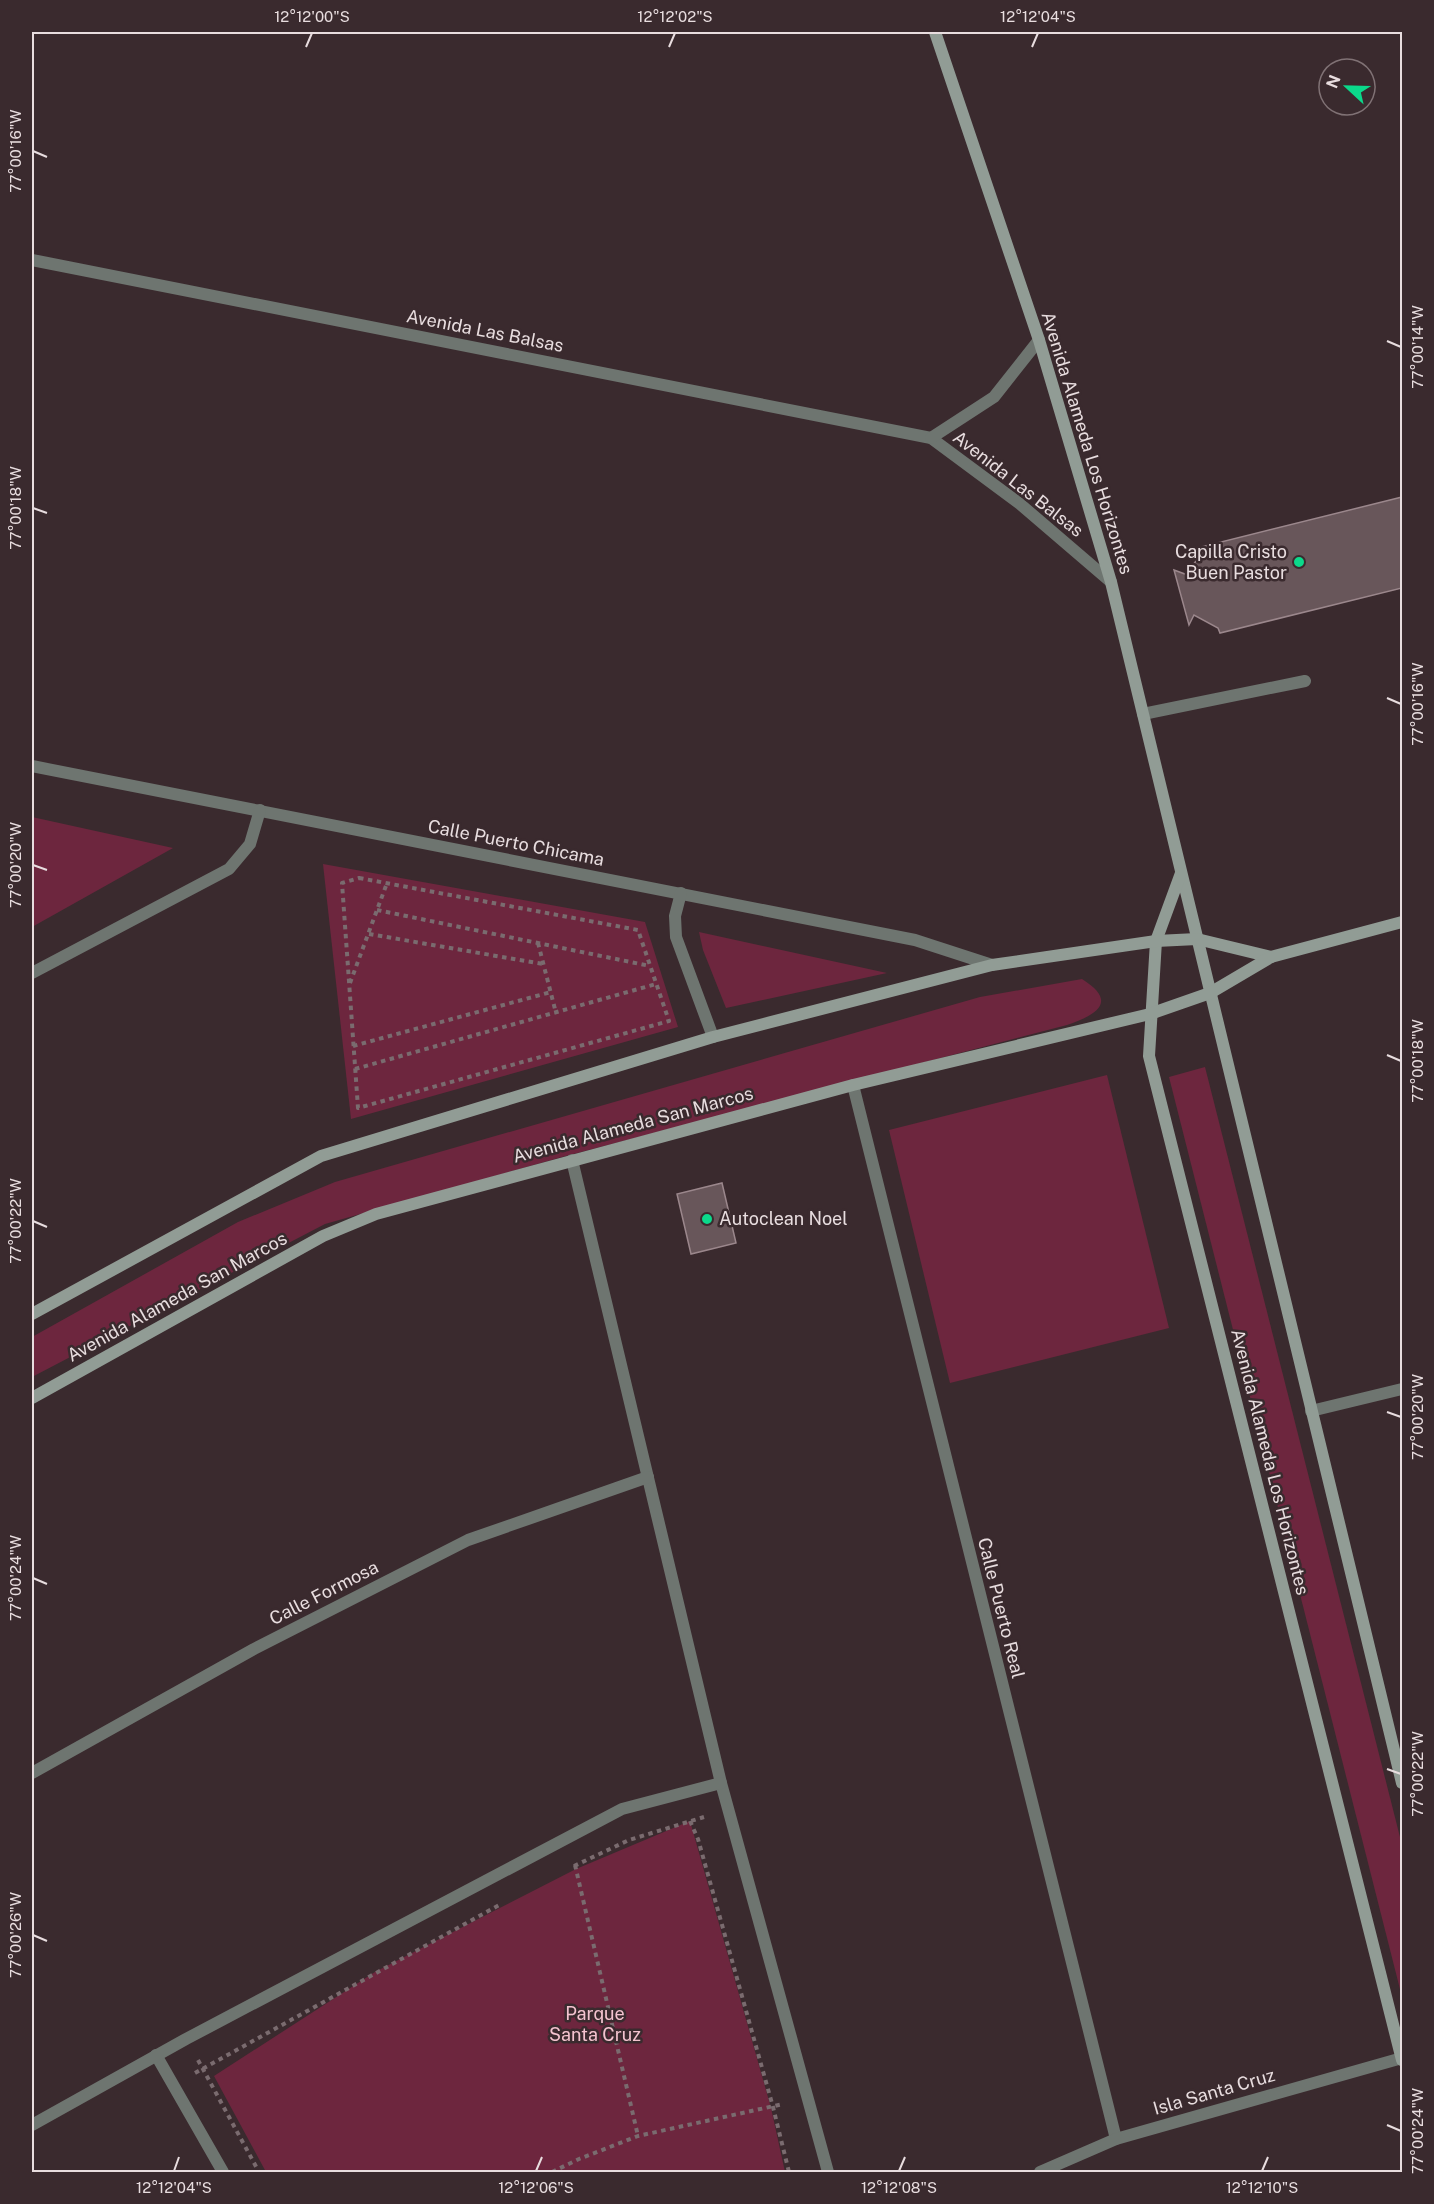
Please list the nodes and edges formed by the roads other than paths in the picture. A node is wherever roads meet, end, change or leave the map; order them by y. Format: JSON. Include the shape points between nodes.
{"nodes":[{"id":1,"x":935,"y":32,"type":"edge"},
{"id":2,"x":32,"y":260,"type":"edge"},
{"id":3,"x":1039,"y":340,"type":"junction"},
{"id":4,"x":931,"y":438,"type":"junction"},
{"id":5,"x":1111,"y":582,"type":"junction"},
{"id":6,"x":1305,"y":681,"type":"dead end"},
{"id":7,"x":1143,"y":714,"type":"junction"},
{"id":8,"x":32,"y":766,"type":"edge"},
{"id":9,"x":260,"y":810,"type":"junction"},
{"id":10,"x":1182,"y":872,"type":"junction"},
{"id":11,"x":681,"y":893,"type":"junction"},
{"id":12,"x":1402,"y":922,"type":"edge"},
{"id":13,"x":1197,"y":939,"type":"junction"},
{"id":14,"x":1156,"y":941,"type":"junction"},
{"id":15,"x":1271,"y":957,"type":"junction"},
{"id":16,"x":992,"y":965,"type":"junction"},
{"id":17,"x":32,"y":974,"type":"edge"},
{"id":18,"x":1210,"y":993,"type":"junction"},
{"id":19,"x":1150,"y":1014,"type":"junction"},
{"id":20,"x":713,"y":1037,"type":"junction"},
{"id":21,"x":853,"y":1085,"type":"junction"},
{"id":22,"x":572,"y":1160,"type":"junction"},
{"id":23,"x":32,"y":1314,"type":"edge"},
{"id":24,"x":1402,"y":1389,"type":"edge"},
{"id":25,"x":32,"y":1398,"type":"edge"},
{"id":26,"x":1311,"y":1411,"type":"junction"},
{"id":27,"x":648,"y":1477,"type":"junction"},
{"id":28,"x":32,"y":1773,"type":"edge"},
{"id":29,"x":721,"y":1783,"type":"junction"},
{"id":30,"x":1402,"y":1783,"type":"edge"},
{"id":31,"x":156,"y":2055,"type":"junction"},
{"id":32,"x":1402,"y":2059,"type":"edge"},
{"id":33,"x":32,"y":2125,"type":"edge"},
{"id":34,"x":1116,"y":2139,"type":"junction"},
{"id":35,"x":223,"y":2172,"type":"edge"},
{"id":36,"x":828,"y":2172,"type":"edge"},
{"id":37,"x":1040,"y":2172,"type":"edge"}],
"edges":[{"from":1,"to":3,"type":"main road","name":"Avenida Alameda Los Horizontes"},
{"from":2,"to":4,"type":"street","name":"Avenida Las Balsas"},
{"from":3,"to":4,"type":"street","name":"Avenida Las Balsas","via":[[994,397]]},
{"from":3,"to":5,"type":"main road","name":"Avenida Alameda Los Horizontes"},
{"from":4,"to":5,"type":"street","name":"Avenida Las Balsas","via":[[1020,504]]},
{"from":5,"to":7,"type":"main road","name":"Avenida Alameda Los Horizontes"},
{"from":6,"to":7,"type":"street"},
{"from":7,"to":10,"type":"main road","name":"Avenida Alameda Los Horizontes"},
{"from":8,"to":9,"type":"street","name":"Calle Puerto Chicama"},
{"from":9,"to":11,"type":"street","name":"Calle Puerto Chicama"},
{"from":9,"to":17,"type":"street","via":[[250,843],[230,869]]},
{"from":10,"to":13,"type":"main road","name":"Avenida Alameda Los Horizontes"},
{"from":10,"to":14,"type":"main road","name":"Avenida Alameda Los Horizontes"},
{"from":11,"to":16,"type":"street","name":"Calle Puerto Chicama","via":[[915,940]]},
{"from":11,"to":20,"type":"street","via":[[675,916],[676,937]]},
{"from":12,"to":15,"type":"main road","name":"Avenida Alameda San Marcos"},
{"from":13,"to":14,"type":"main road","name":"Avenida Alameda San Marcos"},
{"from":13,"to":15,"type":"main road","name":"Avenida Alameda San Marcos"},
{"from":13,"to":18,"type":"main road","name":"Avenida Alameda Los Horizontes"},
{"from":14,"to":16,"type":"main road","name":"Avenida Alameda San Marcos"},
{"from":14,"to":19,"type":"main road","name":"Avenida Alameda Los Horizontes"},
{"from":15,"to":18,"type":"main road","name":"Avenida Alameda San Marcos"},
{"from":16,"to":20,"type":"main road","name":"Avenida Alameda San Marcos"},
{"from":18,"to":19,"type":"main road","name":"Avenida Alameda San Marcos"},
{"from":18,"to":26,"type":"main road","name":"Avenida Alameda Los Horizontes"},
{"from":19,"to":21,"type":"main road","name":"Avenida Alameda San Marcos"},
{"from":19,"to":32,"type":"main road","name":"Avenida Alameda Los Horizontes","via":[[1149,1056]]},
{"from":20,"to":23,"type":"main road","name":"Avenida Alameda San Marcos","via":[[321,1156]]},
{"from":21,"to":22,"type":"main road","name":"Avenida Alameda San Marcos"},
{"from":21,"to":34,"type":"street","name":"Calle Puerto Real"},
{"from":22,"to":25,"type":"main road","name":"Avenida Alameda San Marcos","via":[[376,1214],[323,1236]]},
{"from":22,"to":27,"type":"street"},
{"from":24,"to":26,"type":"street"},
{"from":26,"to":30,"type":"main road","name":"Avenida Alameda Los Horizontes"},
{"from":27,"to":28,"type":"street","name":"Calle Formosa","via":[[468,1540],[254,1649]]},
{"from":27,"to":29,"type":"street"},
{"from":29,"to":31,"type":"street","via":[[622,1809]]},
{"from":29,"to":36,"type":"street"},
{"from":31,"to":33,"type":"street"},
{"from":31,"to":35,"type":"street"},
{"from":32,"to":34,"type":"street","name":"Isla Santa Cruz"},
{"from":34,"to":37,"type":"street","name":"Isla Santa Cruz"}]}
